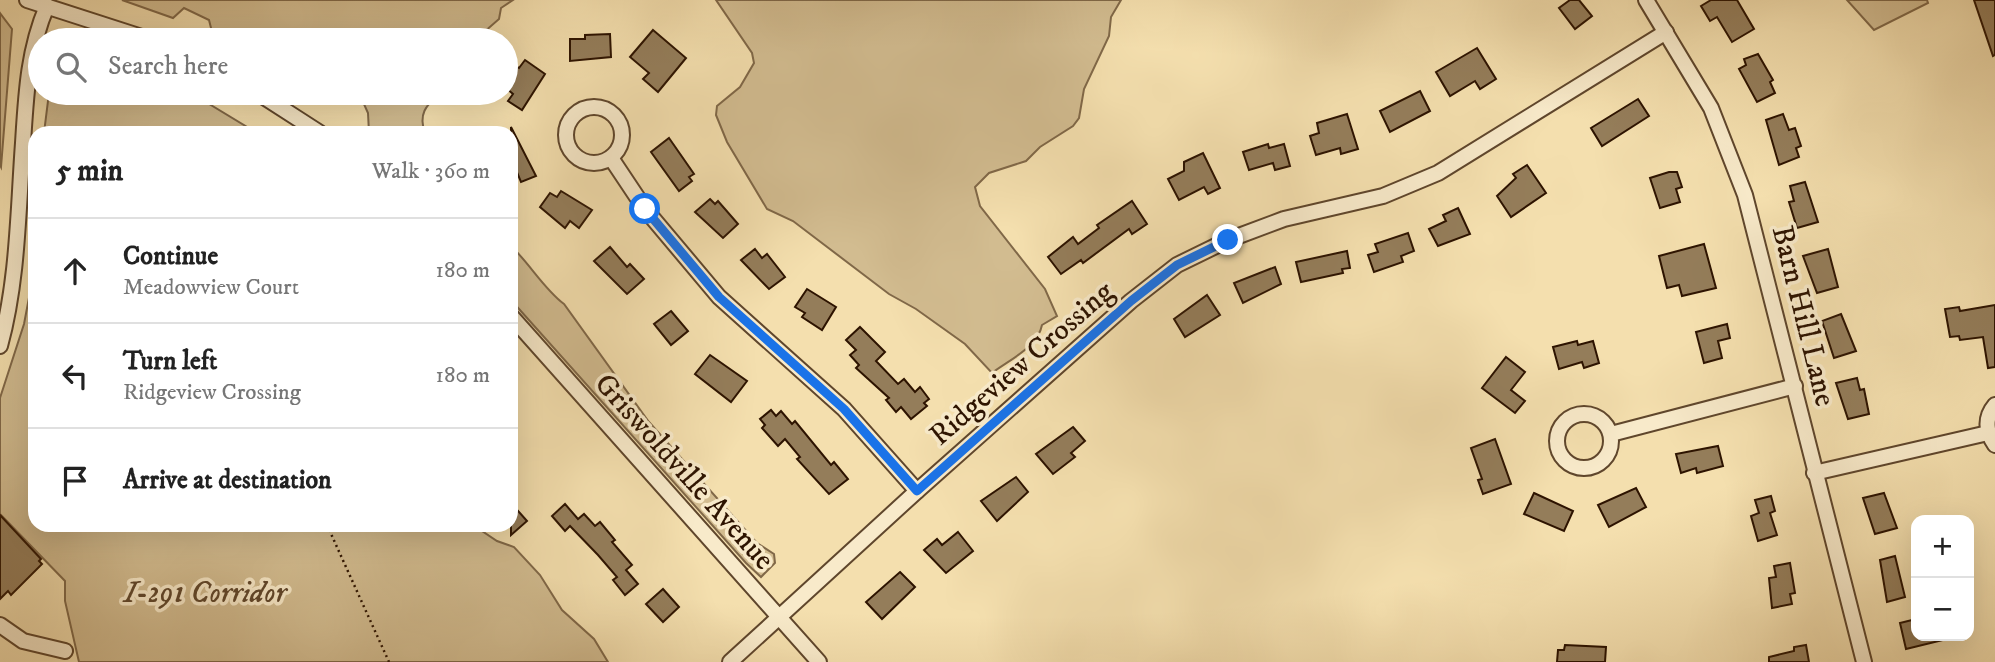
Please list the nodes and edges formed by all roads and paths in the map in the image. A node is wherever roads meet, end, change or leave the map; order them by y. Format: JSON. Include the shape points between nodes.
{"nodes":[{"id":1,"x":27,"y":0,"type":"edge"},
{"id":2,"x":1646,"y":0,"type":"edge"},
{"id":3,"x":47,"y":6,"type":"junction"},
{"id":4,"x":40,"y":28,"type":"edge"},
{"id":5,"x":114,"y":28,"type":"edge"},
{"id":6,"x":1666,"y":32,"type":"junction"},
{"id":7,"x":28,"y":86,"type":"edge"},
{"id":8,"x":277,"y":105,"type":"edge"},
{"id":9,"x":309,"y":126,"type":"edge"},
{"id":10,"x":611,"y":158,"type":"junction"},
{"id":11,"x":518,"y":324,"type":"edge"},
{"id":12,"x":0,"y":346,"type":"edge"},
{"id":13,"x":1795,"y":386,"type":"junction"},
{"id":14,"x":1995,"y":405,"type":"edge"},
{"id":15,"x":1611,"y":434,"type":"dead end"},
{"id":16,"x":1991,"y":439,"type":"edge"},
{"id":17,"x":1814,"y":473,"type":"junction"},
{"id":18,"x":917,"y":491,"type":"junction"},
{"id":19,"x":330,"y":532,"type":"edge"},
{"id":20,"x":779,"y":618,"type":"junction"},
{"id":21,"x":0,"y":625,"type":"edge"},
{"id":22,"x":65,"y":651,"type":"dead end"},
{"id":23,"x":389,"y":662,"type":"edge"},
{"id":24,"x":730,"y":662,"type":"edge"},
{"id":25,"x":819,"y":662,"type":"edge"},
{"id":26,"x":1864,"y":662,"type":"edge"}],
"edges":[{"from":1,"to":3,"type":"street"},
{"from":2,"to":6,"type":"street","name":"Barn Hill Lane"},
{"from":3,"to":4,"type":"street"},
{"from":3,"to":5,"type":"street"},
{"from":6,"to":13,"type":"street","name":"Barn Hill Lane","via":[[1711,108],[1745,195]]},
{"from":6,"to":18,"type":"street","name":"Ridgeview Crossing","via":[[1438,173],[1382,196],[1284,219],[1177,265]]},
{"from":7,"to":12,"type":"street","via":[[15,262]]},
{"from":8,"to":9,"type":"street"},
{"from":10,"to":10,"type":"street","via":[[621,143],[616,117],[600,107],[574,115],[566,132],[570,149],[584,161]]},
{"from":10,"to":18,"type":"street","via":[[645,209],[719,297],[844,409]]},
{"from":11,"to":20,"type":"street","name":"Griswoldville Avenue"},
{"from":13,"to":15,"type":"street"},
{"from":13,"to":17,"type":"street","name":"Barn Hill Lane"},
{"from":14,"to":16,"type":"street","via":[[1987,421]]},
{"from":16,"to":17,"type":"street"},
{"from":17,"to":26,"type":"street","name":"Barn Hill Lane"},
{"from":18,"to":20,"type":"street","name":"Ridgeview Crossing"},
{"from":19,"to":23,"type":"path"},
{"from":20,"to":24,"type":"street","name":"Ridgeview Crossing"},
{"from":20,"to":25,"type":"street","name":"Griswoldville Avenue"},
{"from":21,"to":22,"type":"street","via":[[23,641]]}]}
